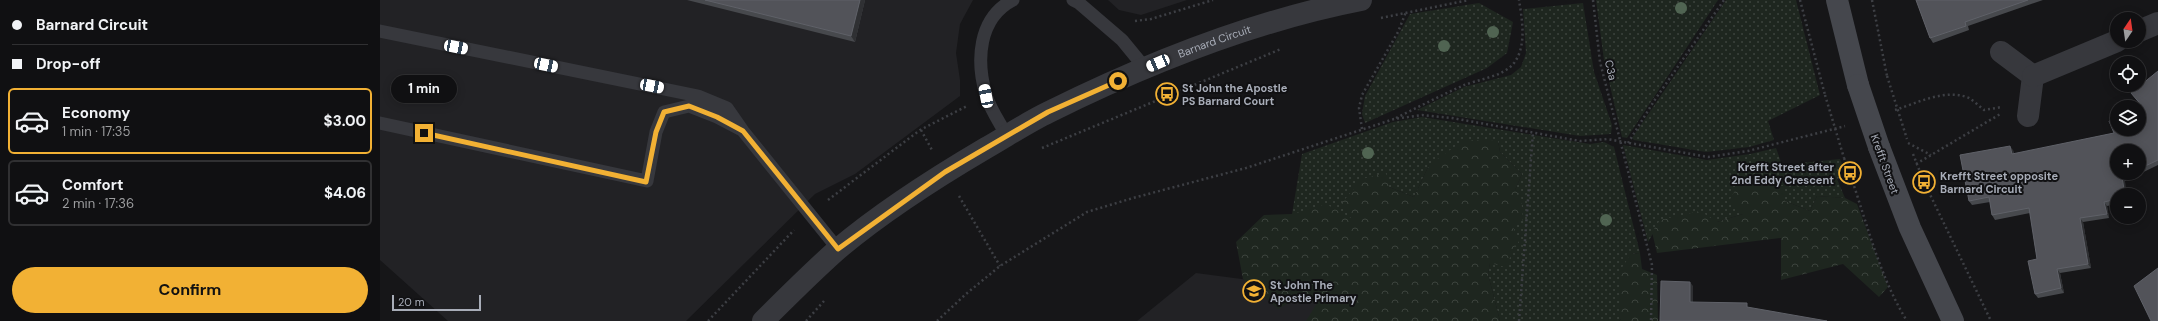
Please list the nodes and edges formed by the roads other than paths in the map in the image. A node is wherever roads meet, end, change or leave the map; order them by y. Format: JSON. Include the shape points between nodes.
{"nodes":[{"id":1,"x":1012,"y":0,"type":"edge"},
{"id":2,"x":1073,"y":0,"type":"edge"},
{"id":3,"x":1361,"y":0,"type":"edge"},
{"id":4,"x":1836,"y":0,"type":"edge"},
{"id":5,"x":2158,"y":23,"type":"edge"},
{"id":6,"x":2146,"y":29,"type":"edge"},
{"id":7,"x":380,"y":31,"type":"edge"},
{"id":8,"x":2110,"y":44,"type":"edge"},
{"id":9,"x":2001,"y":52,"type":"dead end"},
{"id":10,"x":1145,"y":68,"type":"junction"},
{"id":11,"x":2033,"y":76,"type":"junction"},
{"id":12,"x":2028,"y":116,"type":"dead end"},
{"id":13,"x":380,"y":123,"type":"edge"},
{"id":14,"x":743,"y":131,"type":"junction"},
{"id":15,"x":1007,"y":136,"type":"junction"},
{"id":16,"x":838,"y":249,"type":"junction"},
{"id":17,"x":763,"y":321,"type":"edge"},
{"id":18,"x":1953,"y":321,"type":"edge"}],
"edges":[{"from":1,"to":15,"type":"lane","via":[[990,21],[981,42],[980,67],[986,96]]},
{"from":2,"to":10,"type":"lane","via":[[1122,40]]},
{"from":3,"to":10,"type":"street","name":"Barnard Circuit","via":[[1268,24]]},
{"from":4,"to":18,"type":"street","name":"Krefft Street","bridge":true,"via":[[1858,85],[1879,148],[1910,228]]},
{"from":5,"to":6,"type":"street"},
{"from":7,"to":14,"type":"lane","via":[[698,96],[727,108]]},
{"from":8,"to":11,"type":"street"},
{"from":9,"to":11,"type":"street"},
{"from":10,"to":15,"type":"street","name":"Barnard Circuit","via":[[1048,112]]},
{"from":11,"to":12,"type":"street"},
{"from":13,"to":14,"type":"lane","via":[[646,182],[656,132],[664,112],[689,106]]},
{"from":14,"to":16,"type":"lane"},
{"from":15,"to":16,"type":"street","name":"Barnard Circuit","via":[[945,172]]},
{"from":16,"to":17,"type":"street","name":"Barnard Circuit"}]}
